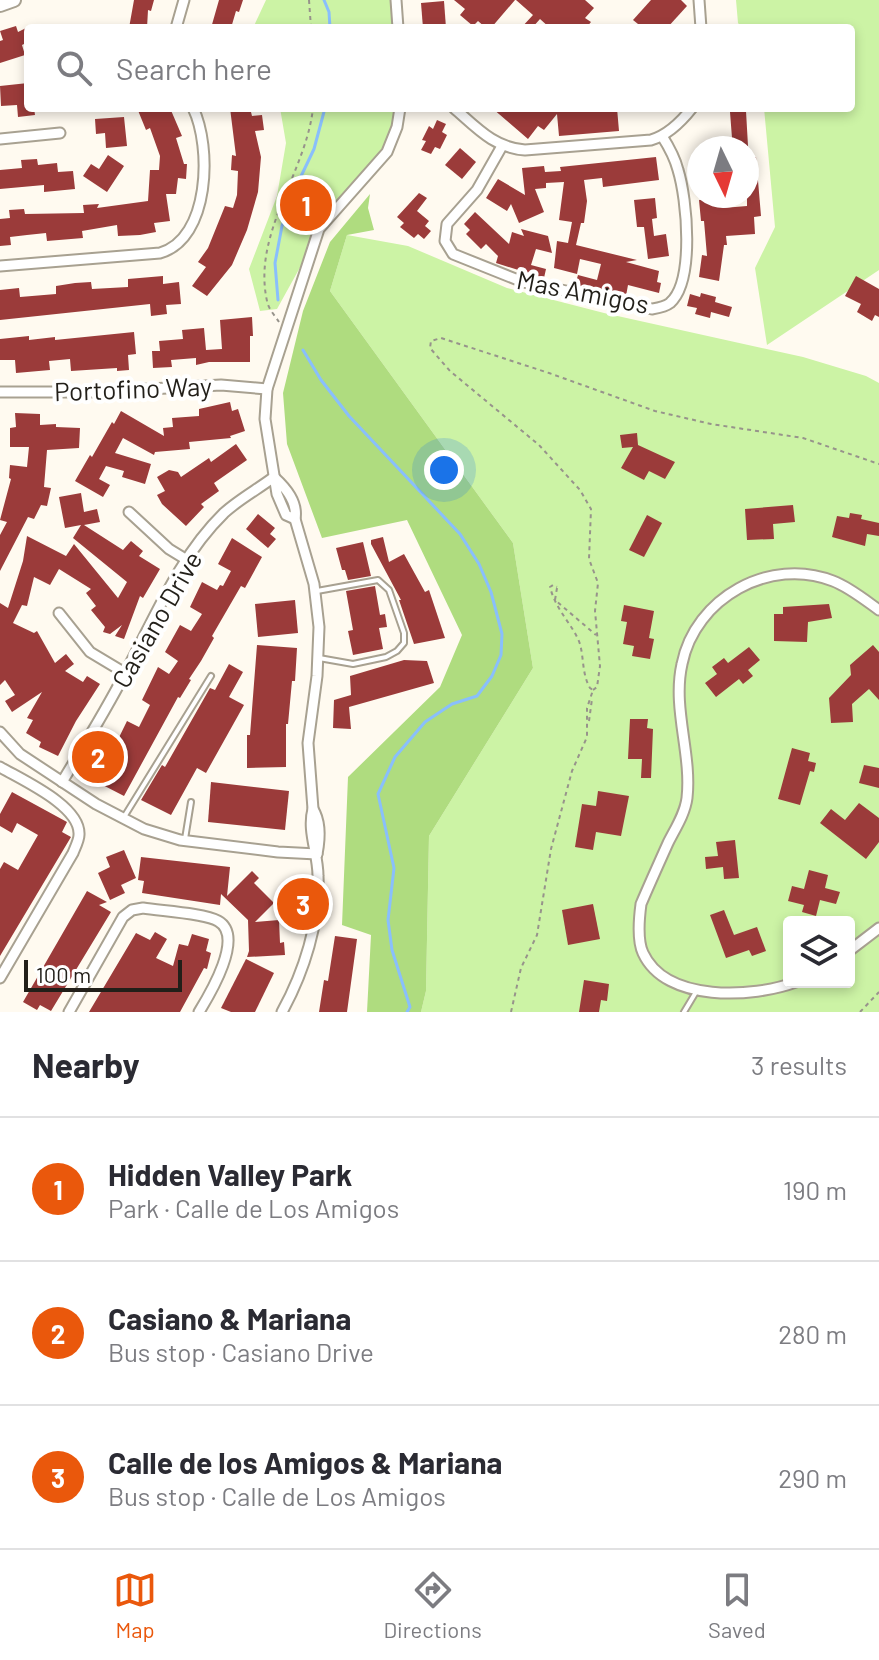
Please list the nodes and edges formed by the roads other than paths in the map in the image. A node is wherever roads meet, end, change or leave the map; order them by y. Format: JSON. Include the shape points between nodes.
{"nodes":[{"id":1,"x":14,"y":0,"type":"edge"},
{"id":2,"x":184,"y":0,"type":"edge"},
{"id":3,"x":396,"y":0,"type":"edge"},
{"id":4,"x":699,"y":0,"type":"edge"},
{"id":5,"x":0,"y":5,"type":"edge"},
{"id":6,"x":177,"y":24,"type":"edge"},
{"id":7,"x":398,"y":24,"type":"edge"},
{"id":8,"x":701,"y":24,"type":"edge"},
{"id":9,"x":194,"y":112,"type":"edge"},
{"id":10,"x":399,"y":112,"type":"edge"},
{"id":11,"x":459,"y":112,"type":"edge"},
{"id":12,"x":689,"y":112,"type":"edge"},
{"id":13,"x":60,"y":133,"type":"dead end"},
{"id":14,"x":662,"y":136,"type":"junction"},
{"id":15,"x":0,"y":139,"type":"edge"},
{"id":16,"x":502,"y":146,"type":"junction"},
{"id":17,"x":0,"y":266,"type":"edge"},
{"id":18,"x":267,"y":389,"type":"junction"},
{"id":19,"x":0,"y":392,"type":"edge"},
{"id":20,"x":274,"y":477,"type":"junction"},
{"id":21,"x":129,"y":512,"type":"dead end"},
{"id":22,"x":187,"y":560,"type":"junction"},
{"id":23,"x":315,"y":592,"type":"junction"},
{"id":24,"x":879,"y":610,"type":"edge"},
{"id":25,"x":59,"y":613,"type":"dead end"},
{"id":26,"x":318,"y":658,"type":"junction"},
{"id":27,"x":125,"y":673,"type":"junction"},
{"id":28,"x":211,"y":676,"type":"dead end"},
{"id":29,"x":0,"y":732,"type":"edge"},
{"id":30,"x":0,"y":767,"type":"edge"},
{"id":31,"x":62,"y":782,"type":"junction"},
{"id":32,"x":191,"y":802,"type":"dead end"},
{"id":33,"x":123,"y":818,"type":"junction"},
{"id":34,"x":185,"y":840,"type":"junction"},
{"id":35,"x":317,"y":854,"type":"junction"},
{"id":36,"x":879,"y":928,"type":"edge"},
{"id":37,"x":855,"y":946,"type":"edge"},
{"id":38,"x":0,"y":978,"type":"edge"},
{"id":39,"x":783,"y":985,"type":"edge"},
{"id":40,"x":697,"y":990,"type":"junction"},
{"id":41,"x":69,"y":1012,"type":"edge"},
{"id":42,"x":199,"y":1012,"type":"edge"},
{"id":43,"x":282,"y":1012,"type":"edge"},
{"id":44,"x":684,"y":1012,"type":"edge"}],
"edges":[{"from":1,"to":5,"type":"street"},
{"from":2,"to":6,"type":"street"},
{"from":3,"to":7,"type":"street"},
{"from":4,"to":8,"type":"street"},
{"from":9,"to":17,"type":"street","via":[[203,136],[205,176],[195,214],[175,246],[160,253]]},
{"from":10,"to":18,"type":"street","via":[[393,139],[379,164],[319,229]]},
{"from":11,"to":16,"type":"street"},
{"from":12,"to":14,"type":"street"},
{"from":13,"to":15,"type":"street"},
{"from":14,"to":16,"type":"street","via":[[525,150]]},
{"from":14,"to":16,"type":"street","name":"Mas Amigos","via":[[678,170],[688,239],[681,283],[672,302],[652,309],[523,282],[453,254],[445,241],[447,224],[477,190]]},
{"from":18,"to":19,"type":"street","name":"Portofino Way","via":[[221,385]]},
{"from":18,"to":20,"type":"street","via":[[265,419]]},
{"from":20,"to":22,"type":"street","name":"Casiano Drive","via":[[225,512]]},
{"from":20,"to":23,"type":"street","via":[[287,489],[296,511]]},
{"from":21,"to":22,"type":"street"},
{"from":22,"to":27,"type":"street","name":"Casiano Drive"},
{"from":23,"to":26,"type":"street"},
{"from":23,"to":26,"type":"lane","via":[[378,580],[389,590],[404,633],[404,643],[386,657],[353,664]]},
{"from":24,"to":40,"type":"street","via":[[836,582],[782,574],[737,588],[709,611],[689,641],[679,686],[687,798],[641,904],[639,932],[642,952],[657,970]]},
{"from":25,"to":27,"type":"street","via":[[90,652]]},
{"from":26,"to":35,"type":"street","via":[[308,743]]},
{"from":27,"to":31,"type":"street","name":"Casiano Drive"},
{"from":28,"to":33,"type":"lane"},
{"from":29,"to":31,"type":"street","via":[[20,754]]},
{"from":30,"to":38,"type":"street","via":[[68,808],[80,836]]},
{"from":31,"to":33,"type":"street"},
{"from":32,"to":34,"type":"lane"},
{"from":33,"to":34,"type":"street"},
{"from":34,"to":35,"type":"street"},
{"from":35,"to":43,"type":"street","via":[[318,905],[301,969]]},
{"from":36,"to":37,"type":"street"},
{"from":39,"to":40,"type":"street","via":[[750,993]]},
{"from":40,"to":44,"type":"lane"},
{"from":41,"to":42,"type":"street","via":[[123,917],[143,908],[214,919],[227,929],[225,957]]}]}
